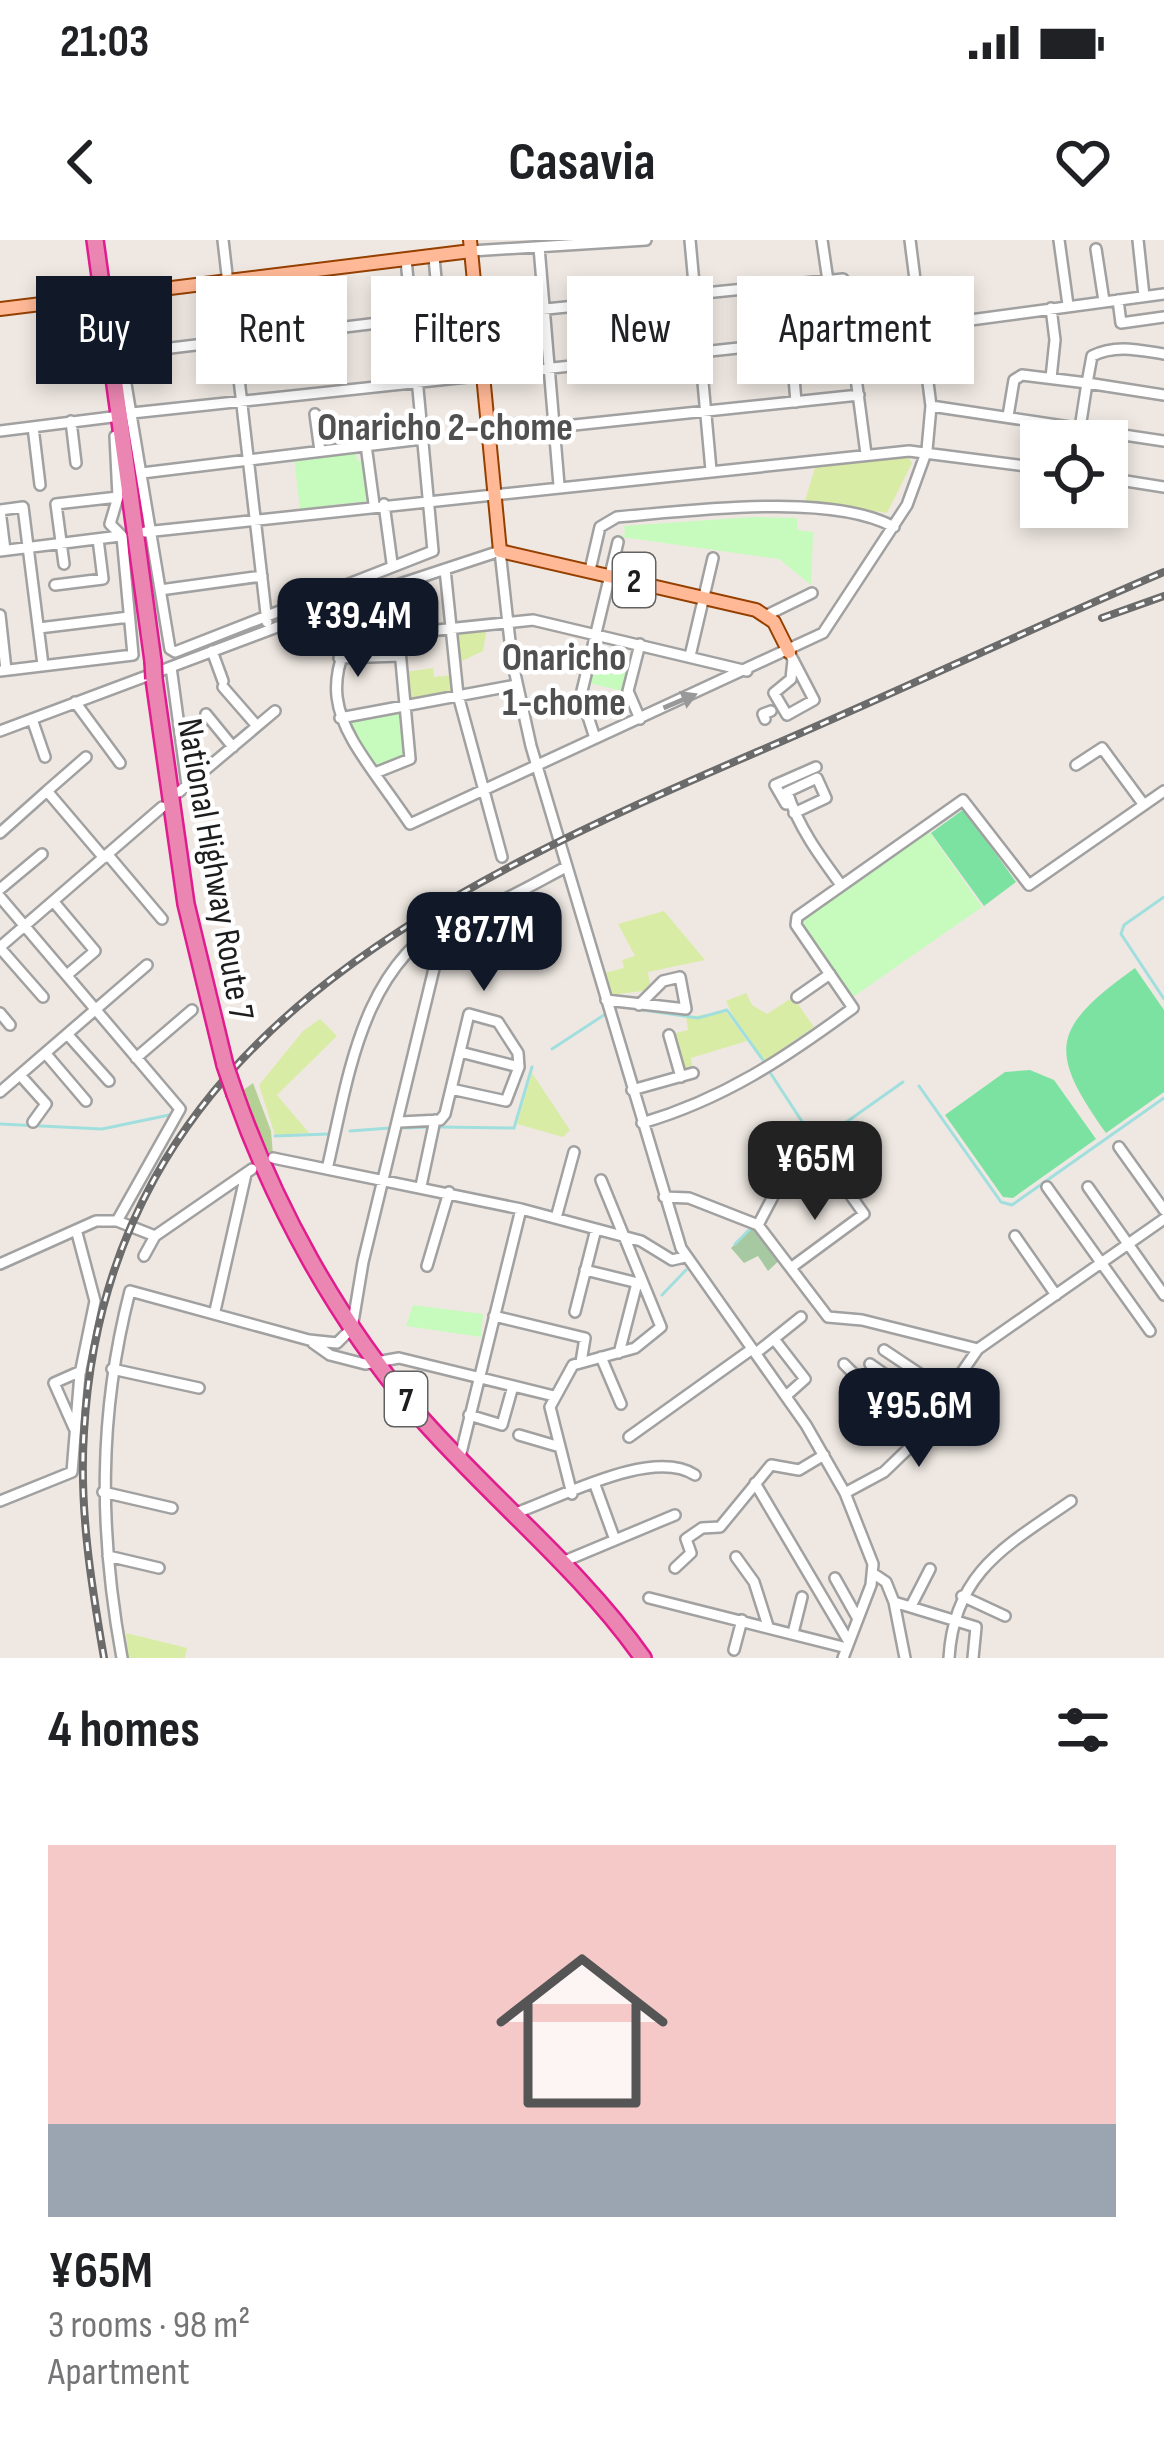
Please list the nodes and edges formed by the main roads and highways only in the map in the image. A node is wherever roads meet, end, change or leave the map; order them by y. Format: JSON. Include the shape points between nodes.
{"nodes":[{"id":1,"x":95,"y":240,"type":"edge"},
{"id":2,"x":470,"y":246,"type":"edge"},
{"id":3,"x":100,"y":276,"type":"edge"},
{"id":4,"x":172,"y":288,"type":"edge"},
{"id":5,"x":36,"y":304,"type":"edge"},
{"id":6,"x":0,"y":309,"type":"edge"},
{"id":7,"x":117,"y":384,"type":"edge"},
{"id":8,"x":791,"y":656,"type":"road end"},
{"id":9,"x":644,"y":1658,"type":"edge"}],
"edges":[{"from":1,"to":3,"type":"highway","name":"National Highway Route 7","number":"7"},
{"from":2,"to":4,"type":"main road"},
{"from":2,"to":8,"type":"main road","number":"2","via":[[500,551],[767,615]]},
{"from":5,"to":6,"type":"main road"},
{"from":7,"to":9,"type":"highway","name":"National Highway Route 7","number":"7","bridge":true,"via":[[186,904],[235,1094],[278,1197],[352,1328]]}]}
